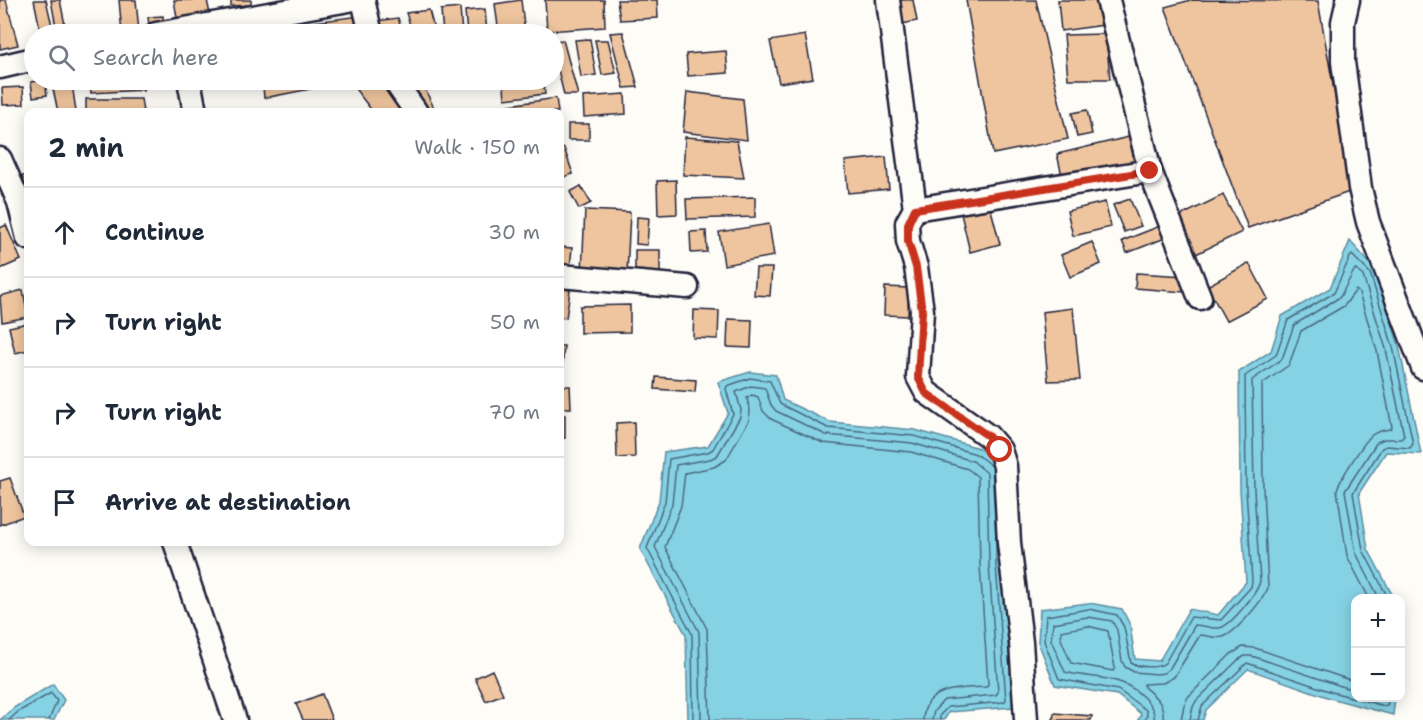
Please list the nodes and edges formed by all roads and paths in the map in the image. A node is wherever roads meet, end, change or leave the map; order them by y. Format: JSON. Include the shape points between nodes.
{"nodes":[{"id":1,"x":349,"y":0,"type":"edge"},
{"id":2,"x":363,"y":0,"type":"edge"},
{"id":3,"x":888,"y":0,"type":"edge"},
{"id":4,"x":1108,"y":0,"type":"edge"},
{"id":5,"x":1348,"y":0,"type":"edge"},
{"id":6,"x":308,"y":3,"type":"edge"},
{"id":7,"x":216,"y":24,"type":"edge"},
{"id":8,"x":369,"y":24,"type":"edge"},
{"id":9,"x":24,"y":61,"type":"edge"},
{"id":10,"x":0,"y":67,"type":"edge"},
{"id":11,"x":191,"y":90,"type":"edge"},
{"id":12,"x":401,"y":90,"type":"edge"},
{"id":13,"x":194,"y":108,"type":"edge"},
{"id":14,"x":413,"y":108,"type":"edge"},
{"id":15,"x":0,"y":159,"type":"edge"},
{"id":16,"x":1150,"y":171,"type":"junction"},
{"id":17,"x":915,"y":209,"type":"junction"},
{"id":18,"x":24,"y":222,"type":"edge"},
{"id":19,"x":564,"y":276,"type":"edge"},
{"id":20,"x":687,"y":287,"type":"dead end"},
{"id":21,"x":1200,"y":298,"type":"dead end"},
{"id":22,"x":1423,"y":368,"type":"edge"},
{"id":23,"x":176,"y":546,"type":"edge"},
{"id":24,"x":235,"y":720,"type":"edge"},
{"id":25,"x":1026,"y":720,"type":"edge"}],
"edges":[{"from":1,"to":6,"type":"street"},
{"from":2,"to":8,"type":"street"},
{"from":3,"to":17,"type":"street"},
{"from":4,"to":16,"type":"street"},
{"from":5,"to":22,"type":"street","via":[[1343,22],[1343,62],[1360,188],[1368,222]]},
{"from":6,"to":7,"type":"street"},
{"from":9,"to":10,"type":"street"},
{"from":11,"to":13,"type":"street"},
{"from":12,"to":14,"type":"street"},
{"from":15,"to":18,"type":"street"},
{"from":16,"to":17,"type":"street"},
{"from":16,"to":21,"type":"street"},
{"from":17,"to":25,"type":"street","via":[[908,224],[908,241],[922,311],[918,377],[926,393],[988,436],[1000,450],[1005,466]]},
{"from":19,"to":20,"type":"street"},
{"from":23,"to":24,"type":"street"}]}
